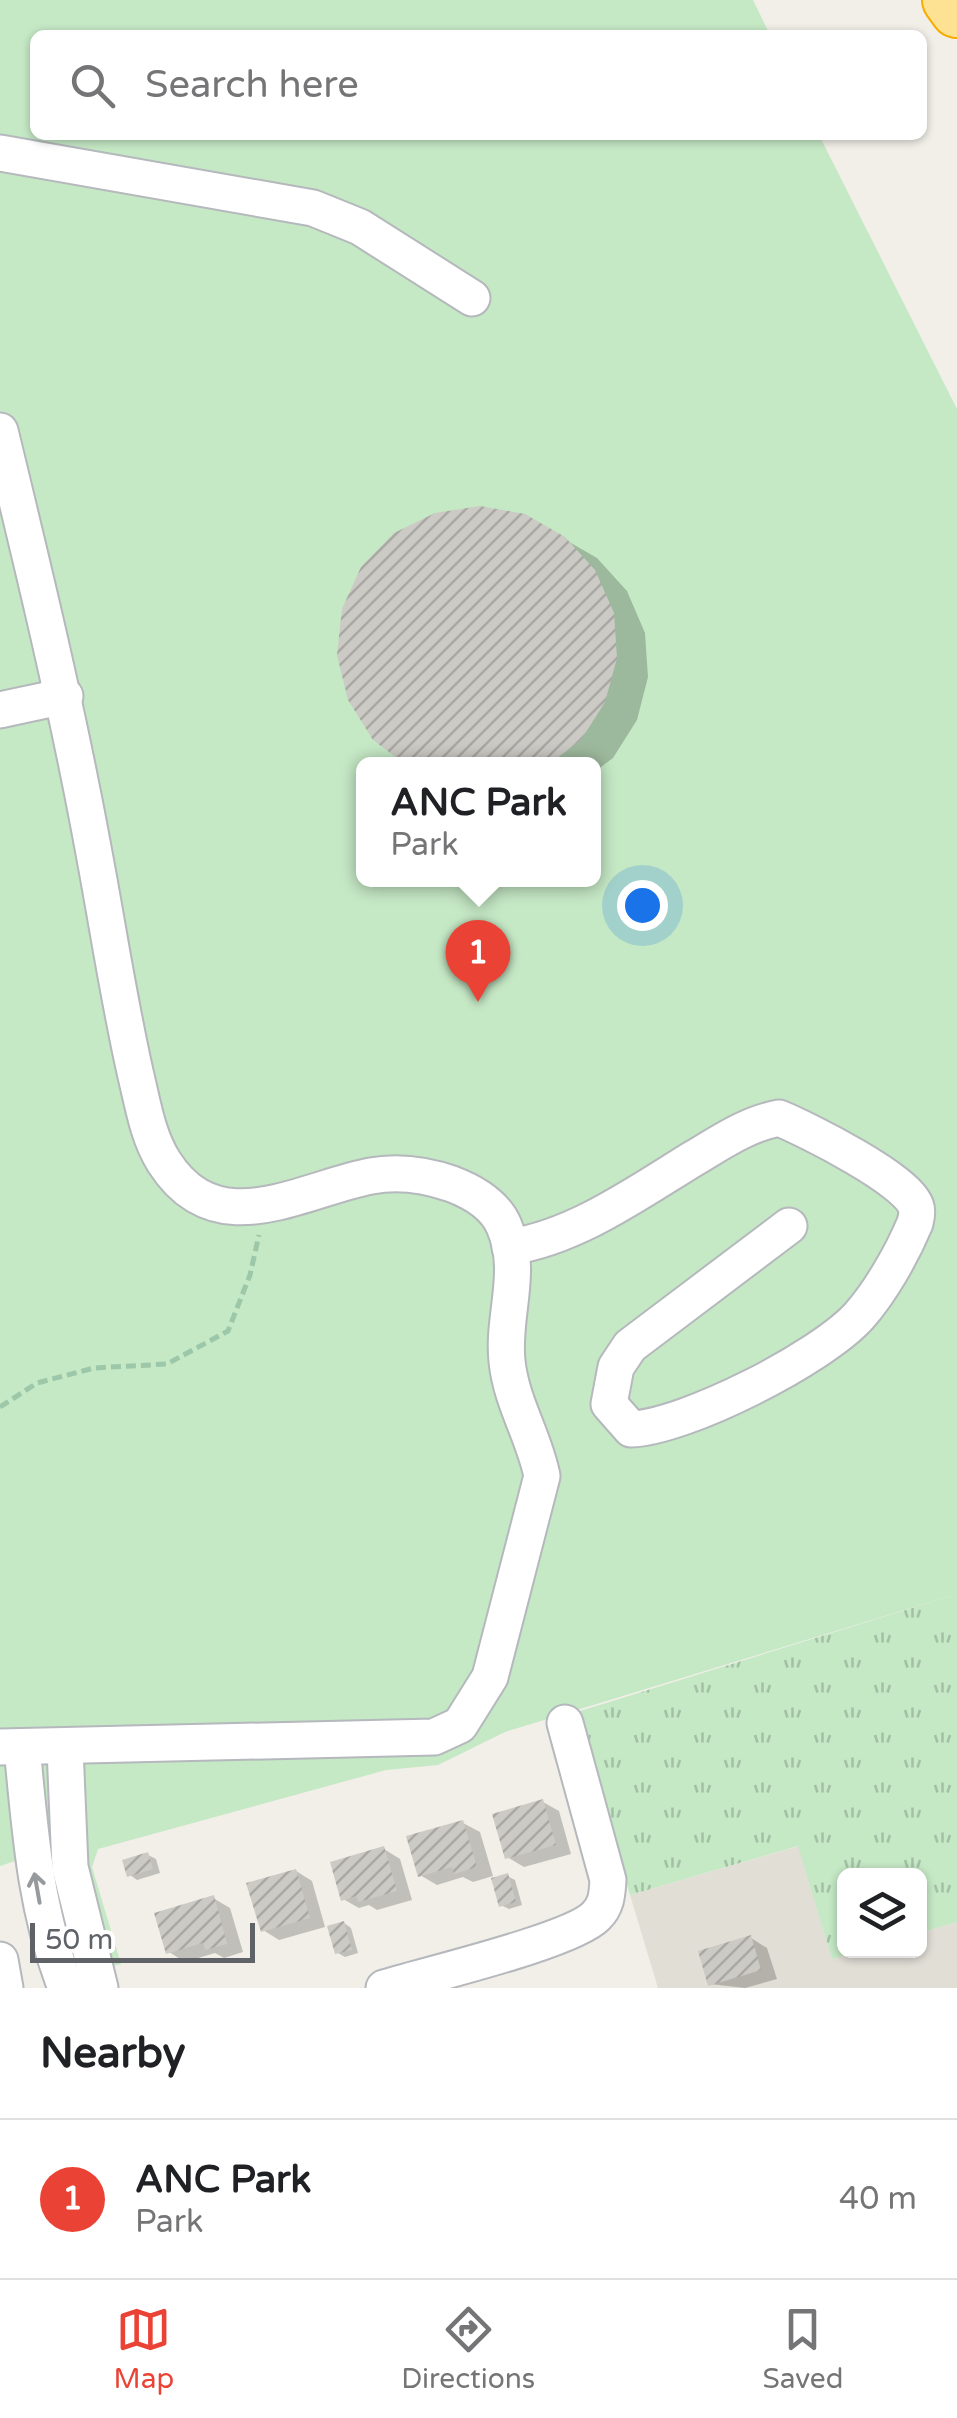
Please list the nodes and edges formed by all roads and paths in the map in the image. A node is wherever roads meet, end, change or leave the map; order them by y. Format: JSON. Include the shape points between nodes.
{"nodes":[{"id":1,"x":949,"y":0,"type":"edge"},
{"id":2,"x":957,"y":10,"type":"edge"},
{"id":3,"x":0,"y":153,"type":"edge"},
{"id":4,"x":472,"y":298,"type":"dead end"},
{"id":5,"x":0,"y":431,"type":"edge"},
{"id":6,"x":65,"y":696,"type":"junction"},
{"id":7,"x":0,"y":710,"type":"edge"},
{"id":8,"x":255,"y":1209,"type":"junction"},
{"id":9,"x":790,"y":1226,"type":"dead end"},
{"id":10,"x":510,"y":1248,"type":"junction"},
{"id":11,"x":0,"y":1407,"type":"edge"},
{"id":12,"x":565,"y":1724,"type":"dead end"},
{"id":13,"x":11,"y":1747,"type":"edge"},
{"id":14,"x":65,"y":1748,"type":"junction"},
{"id":15,"x":0,"y":1960,"type":"edge"},
{"id":16,"x":5,"y":1988,"type":"edge"},
{"id":17,"x":66,"y":1988,"type":"edge"},
{"id":18,"x":100,"y":1988,"type":"edge"},
{"id":19,"x":384,"y":1988,"type":"edge"}],
"edges":[{"from":1,"to":2,"type":"highway"},
{"from":3,"to":4,"type":"street","via":[[314,208],[360,227]]},
{"from":5,"to":6,"type":"street"},
{"from":6,"to":7,"type":"street"},
{"from":6,"to":8,"type":"street","via":[[148,1124],[164,1162],[189,1190],[225,1207]]},
{"from":8,"to":10,"type":"street","via":[[374,1176],[426,1175],[488,1204]]},
{"from":8,"to":11,"type":"path","via":[[260,1228],[250,1275],[228,1331],[166,1364],[94,1368],[37,1383]]},
{"from":9,"to":10,"type":"street","via":[[630,1346],[616,1367],[609,1404],[631,1429],[648,1428],[785,1368],[859,1316],[915,1223],[916,1207],[906,1192],[832,1142],[779,1118],[736,1133],[595,1216]]},
{"from":10,"to":14,"type":"street","via":[[514,1304],[506,1360],[542,1476],[490,1677],[460,1725],[434,1737]]},
{"from":12,"to":19,"type":"street","via":[[608,1880],[607,1901],[597,1915],[559,1936]]},
{"from":13,"to":14,"type":"street"},
{"from":17,"to":13,"type":"street","one_way":true,"via":[[44,1924]]},
{"from":14,"to":18,"type":"street","via":[[70,1867]]},
{"from":15,"to":16,"type":"street"}]}
